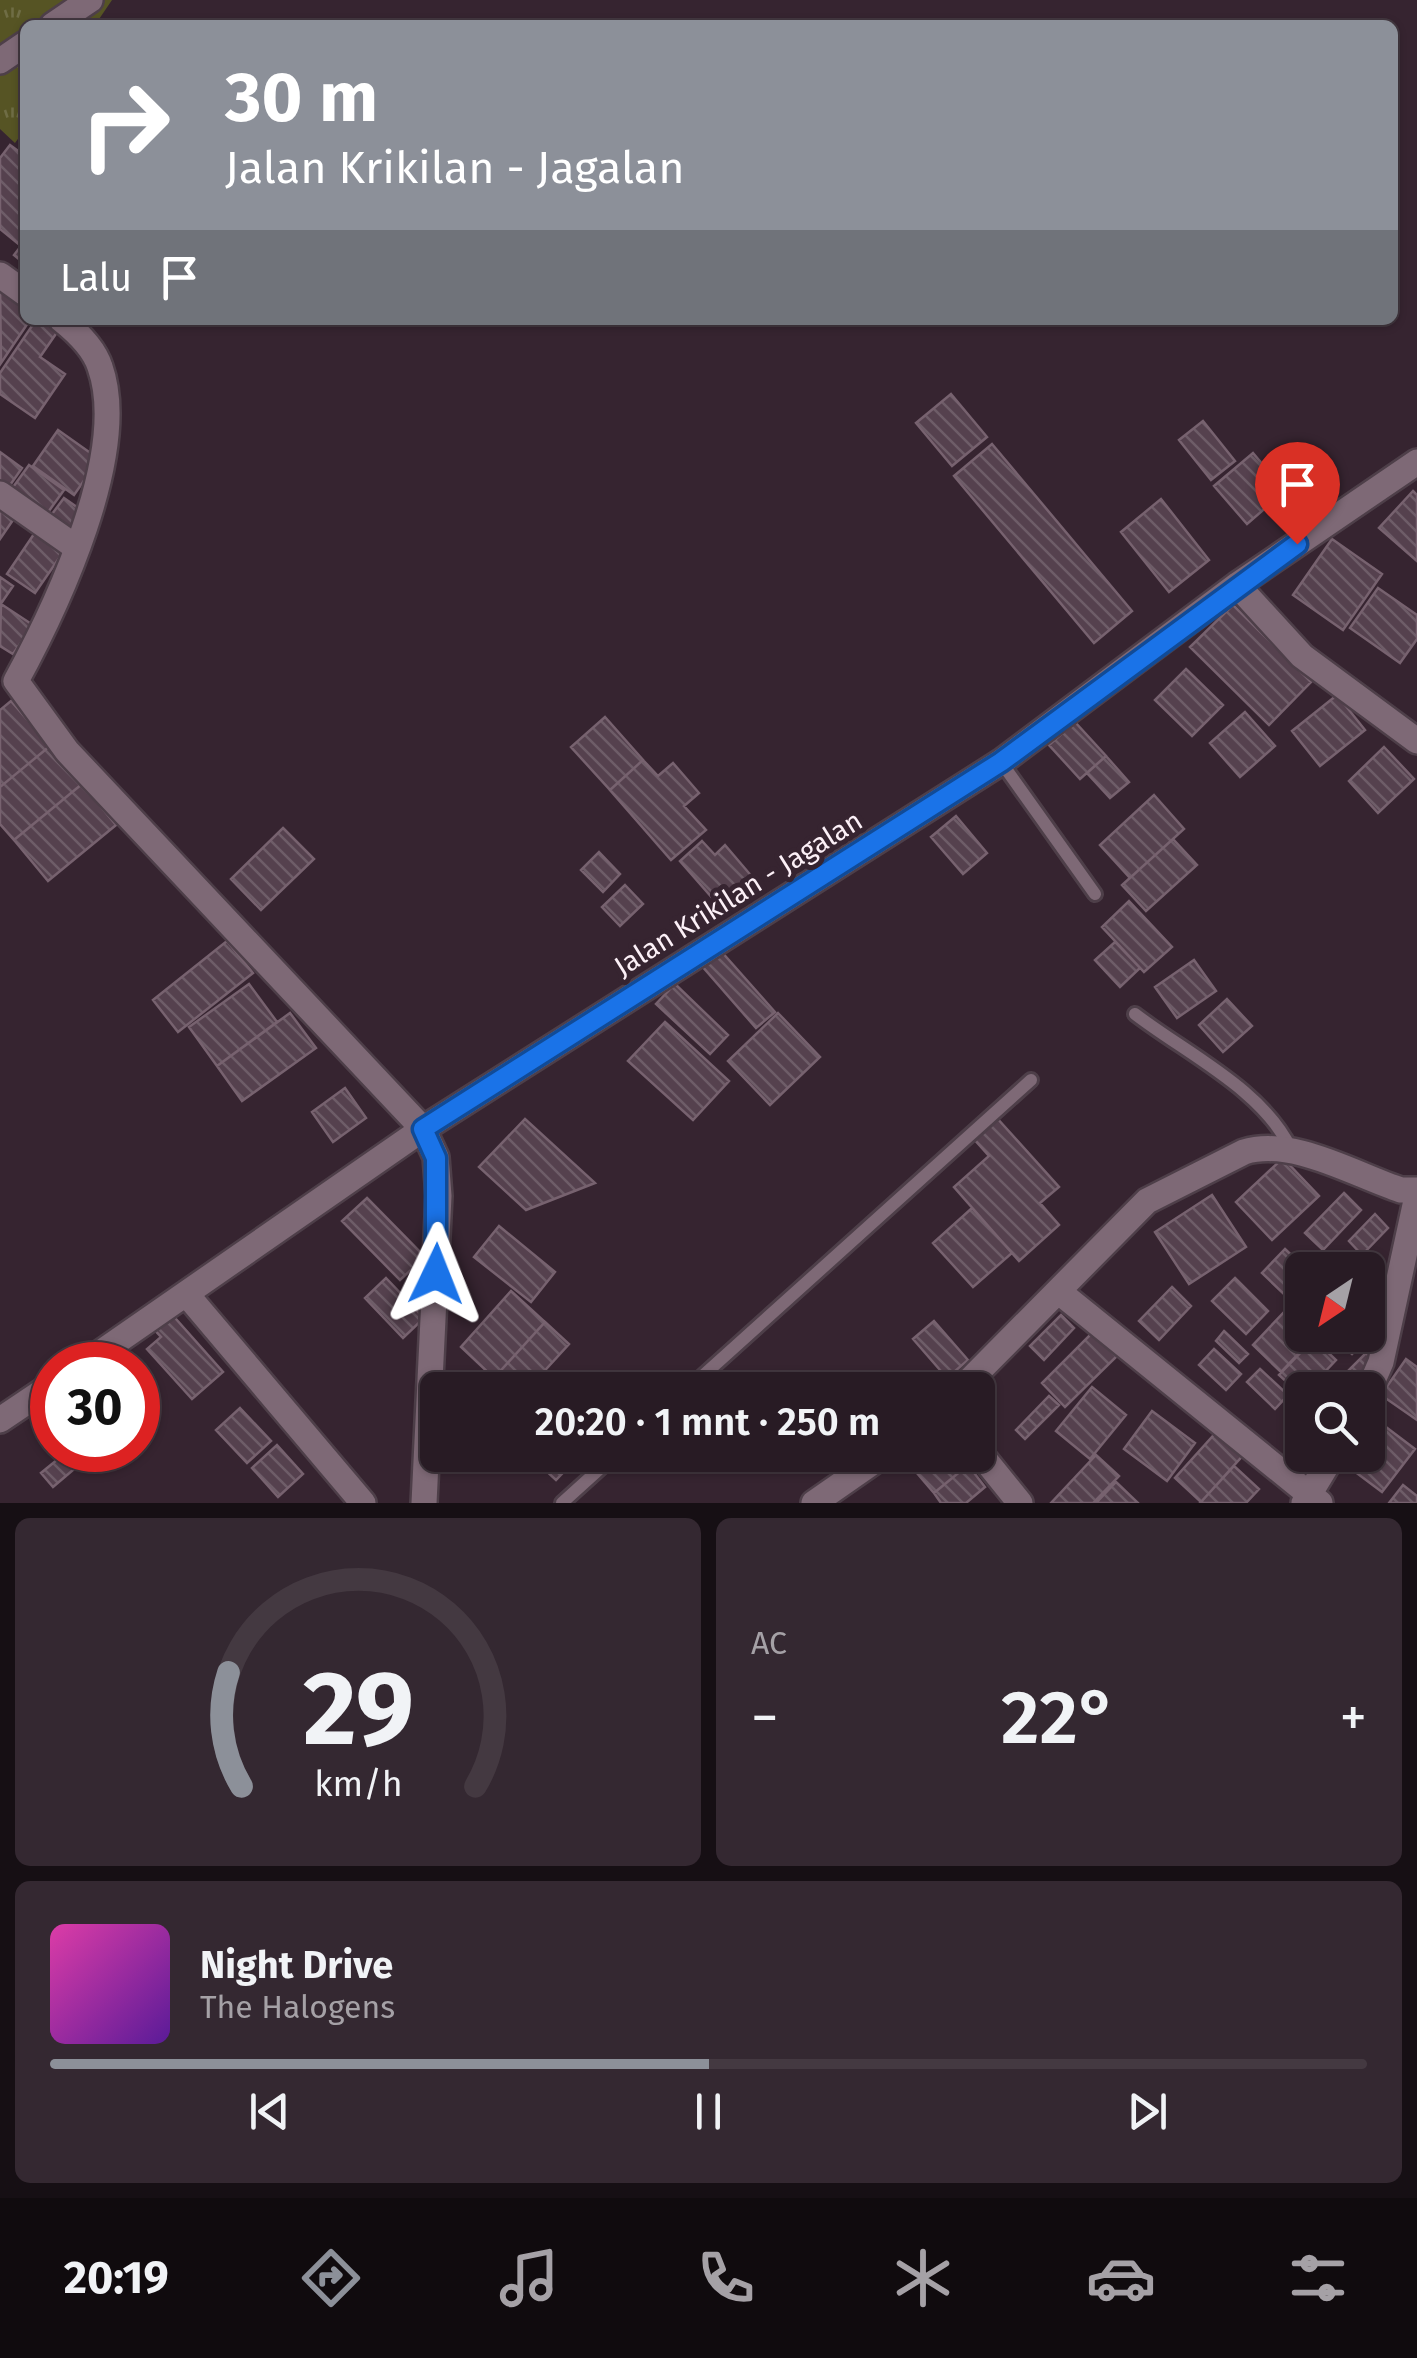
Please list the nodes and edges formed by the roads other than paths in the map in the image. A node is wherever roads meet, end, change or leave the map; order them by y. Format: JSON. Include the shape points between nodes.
{"nodes":[{"id":1,"x":90,"y":0,"type":"edge"},
{"id":2,"x":60,"y":20,"type":"edge"},
{"id":3,"x":67,"y":325,"type":"edge"},
{"id":4,"x":1417,"y":462,"type":"edge"},
{"id":5,"x":0,"y":494,"type":"edge"},
{"id":6,"x":77,"y":548,"type":"junction"},
{"id":7,"x":1237,"y":585,"type":"junction"},
{"id":8,"x":8,"y":688,"type":"edge"},
{"id":9,"x":1417,"y":740,"type":"edge"},
{"id":10,"x":1001,"y":762,"type":"junction"},
{"id":11,"x":1095,"y":894,"type":"dead end"},
{"id":12,"x":1135,"y":1014,"type":"dead end"},
{"id":13,"x":1031,"y":1080,"type":"dead end"},
{"id":14,"x":423,"y":1129,"type":"junction"},
{"id":15,"x":1292,"y":1151,"type":"junction"},
{"id":16,"x":1417,"y":1193,"type":"edge"},
{"id":17,"x":1058,"y":1290,"type":"junction"},
{"id":18,"x":188,"y":1296,"type":"junction"},
{"id":19,"x":118,"y":1342,"type":"edge"},
{"id":20,"x":707,"y":1372,"type":"edge"},
{"id":21,"x":978,"y":1372,"type":"edge"},
{"id":22,"x":1377,"y":1372,"type":"edge"},
{"id":23,"x":30,"y":1400,"type":"edge"},
{"id":24,"x":0,"y":1420,"type":"edge"},
{"id":25,"x":596,"y":1472,"type":"edge"},
{"id":26,"x":859,"y":1472,"type":"edge"},
{"id":27,"x":995,"y":1472,"type":"edge"},
{"id":28,"x":1325,"y":1472,"type":"edge"},
{"id":29,"x":1311,"y":1501,"type":"edge"},
{"id":30,"x":363,"y":1503,"type":"edge"},
{"id":31,"x":424,"y":1503,"type":"edge"},
{"id":32,"x":562,"y":1503,"type":"edge"},
{"id":33,"x":814,"y":1503,"type":"edge"},
{"id":34,"x":1020,"y":1503,"type":"edge"}],
"edges":[{"from":1,"to":2,"type":"street"},
{"from":3,"to":6,"type":"street","via":[[88,346],[104,380],[104,448]]},
{"from":4,"to":7,"type":"street","name":"Jalan Krikilan - Jagalan"},
{"from":5,"to":6,"type":"street"},
{"from":6,"to":8,"type":"street","via":[[52,614]]},
{"from":7,"to":9,"type":"street","via":[[1302,656]]},
{"from":7,"to":10,"type":"street","name":"Jalan Krikilan - Jagalan"},
{"from":8,"to":14,"type":"street"},
{"from":10,"to":11,"type":"lane"},
{"from":10,"to":14,"type":"street","name":"Jalan Krikilan - Jagalan"},
{"from":12,"to":15,"type":"lane","via":[[1279,1124]]},
{"from":13,"to":20,"type":"lane"},
{"from":14,"to":18,"type":"street","name":"Jalan Krikilan - Jagalan"},
{"from":14,"to":31,"type":"street","via":[[436,1158],[439,1196]]},
{"from":15,"to":16,"type":"street"},
{"from":15,"to":17,"type":"street","via":[[1244,1152],[1148,1201]]},
{"from":16,"to":22,"type":"street"},
{"from":17,"to":21,"type":"street"},
{"from":17,"to":29,"type":"street"},
{"from":18,"to":19,"type":"street","name":"Jalan Krikilan - Jagalan"},
{"from":18,"to":30,"type":"street"},
{"from":23,"to":24,"type":"street"},
{"from":25,"to":32,"type":"lane"},
{"from":26,"to":33,"type":"street"},
{"from":27,"to":34,"type":"street"},
{"from":28,"to":29,"type":"street"}]}
